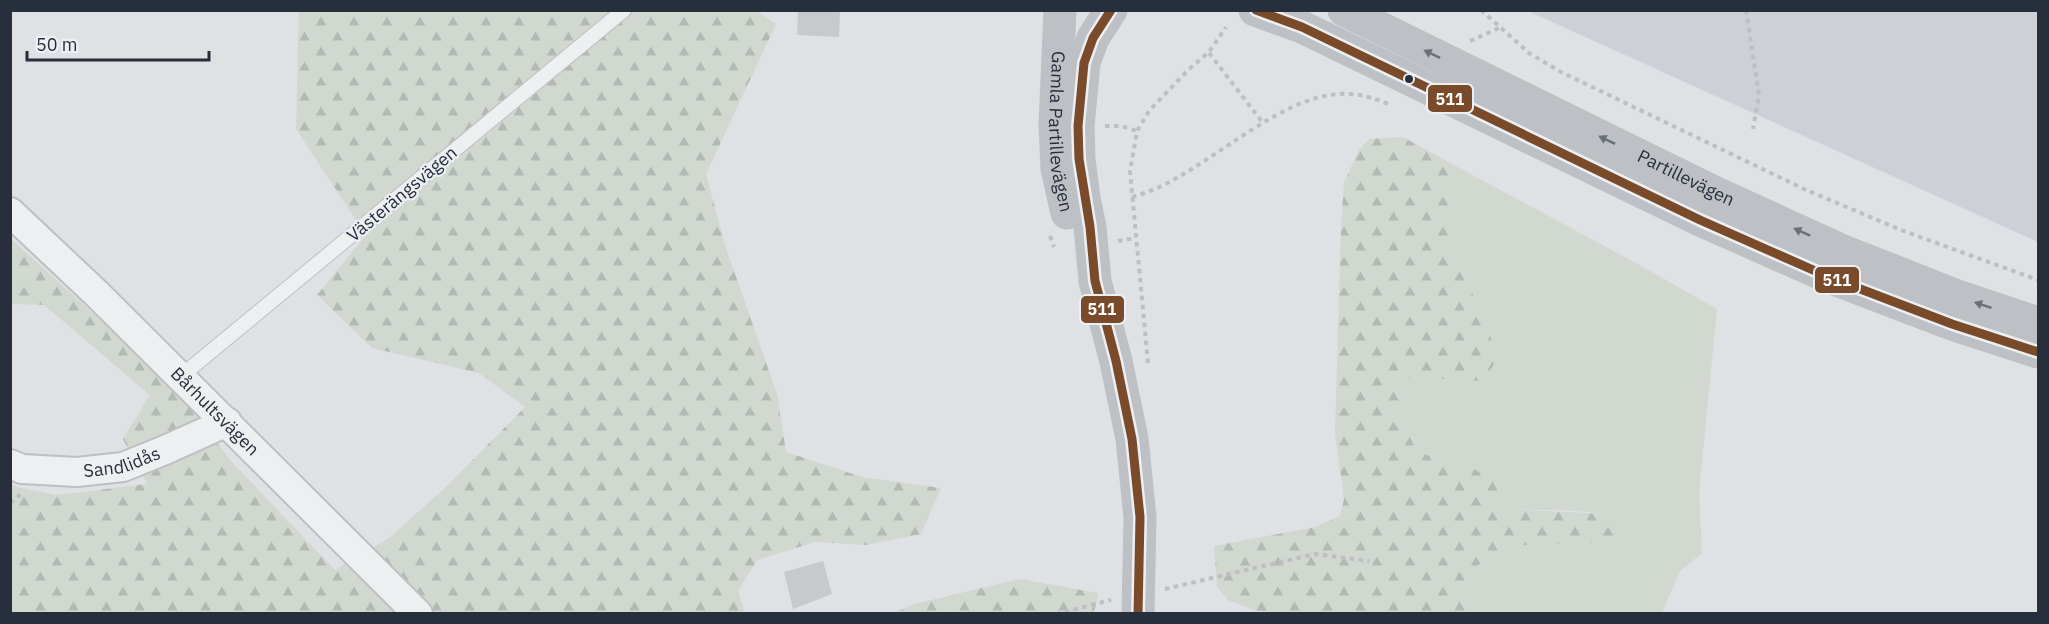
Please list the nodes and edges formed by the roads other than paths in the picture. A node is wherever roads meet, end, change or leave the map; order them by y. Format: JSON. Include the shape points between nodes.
{"nodes":[{"id":1,"x":624,"y":10,"type":"edge"},
{"id":2,"x":1060,"y":10,"type":"edge"},
{"id":3,"x":1111,"y":10,"type":"edge"},
{"id":4,"x":1255,"y":10,"type":"edge"},
{"id":5,"x":1344,"y":10,"type":"edge"},
{"id":6,"x":10,"y":212,"type":"edge"},
{"id":7,"x":1095,"y":281,"type":"junction"},
{"id":8,"x":2038,"y":323,"type":"edge"},
{"id":9,"x":2038,"y":352,"type":"edge"},
{"id":10,"x":180,"y":376,"type":"junction"},
{"id":11,"x":227,"y":422,"type":"junction"},
{"id":12,"x":10,"y":464,"type":"edge"},
{"id":13,"x":1154,"y":594,"type":"edge"},
{"id":14,"x":418,"y":614,"type":"edge"}],
"edges":[{"from":1,"to":10,"type":"lane","name":"Västerängsvägen"},
{"from":2,"to":7,"type":"street","name":"Gamla Partillevägen","via":[[1057,169],[1081,256]]},
{"from":3,"to":7,"type":"street","name":"Gamla Partillevägen","via":[[1093,38],[1084,63],[1078,126]]},
{"from":4,"to":9,"type":"street","name":"Partillevägen","via":[[1302,27],[1700,220],[1829,277]]},
{"from":8,"to":5,"type":"street","name":"Partillevägen","one_way":true,"via":[[1843,251],[1716,194]]},
{"from":6,"to":10,"type":"street","name":"Bårhultsvägen"},
{"from":7,"to":13,"type":"street","name":"Gamla Partillevägen","via":[[1132,439],[1140,517]]},
{"from":10,"to":11,"type":"street","name":"Bårhultsvägen"},
{"from":11,"to":12,"type":"street","name":"Sandlidås","via":[[123,466],[77,472],[22,469]]},
{"from":11,"to":14,"type":"street","name":"Bårhultsvägen"}]}
